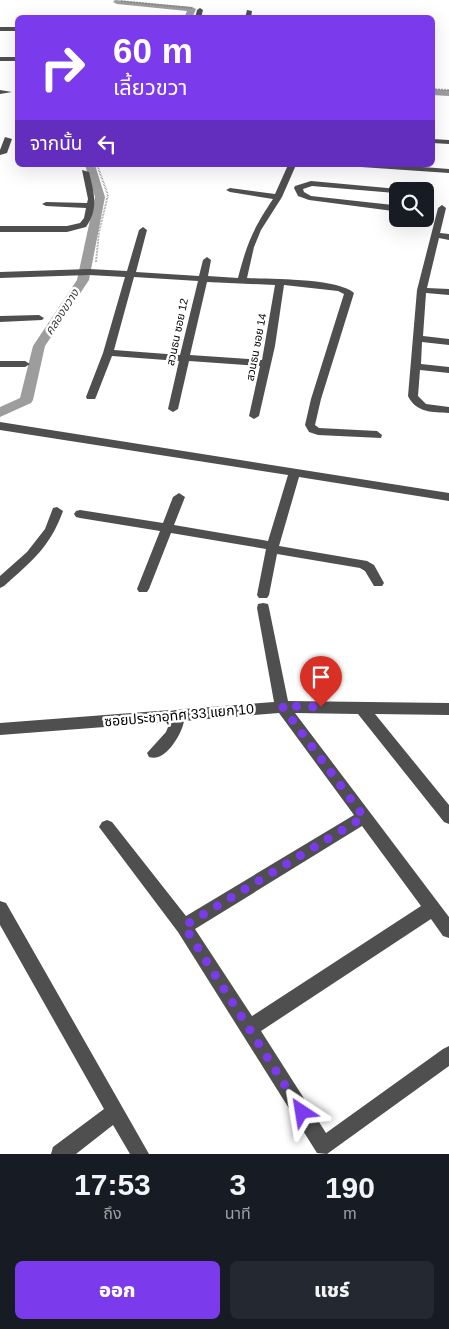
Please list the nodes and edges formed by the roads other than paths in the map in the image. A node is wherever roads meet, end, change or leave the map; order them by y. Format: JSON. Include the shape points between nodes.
{"nodes":[{"id":1,"x":200,"y":10,"type":"dead end"},
{"id":2,"x":199,"y":15,"type":"edge"},
{"id":3,"x":0,"y":29,"type":"edge"},
{"id":4,"x":15,"y":29,"type":"edge"},
{"id":5,"x":0,"y":59,"type":"edge"},
{"id":6,"x":15,"y":59,"type":"edge"},
{"id":7,"x":8,"y":139,"type":"dead end"},
{"id":8,"x":435,"y":141,"type":"edge"},
{"id":9,"x":449,"y":142,"type":"edge"},
{"id":10,"x":0,"y":153,"type":"edge"},
{"id":11,"x":291,"y":167,"type":"edge"},
{"id":12,"x":394,"y":167,"type":"edge"},
{"id":13,"x":449,"y":171,"type":"edge"},
{"id":14,"x":84,"y":172,"type":"dead end"},
{"id":15,"x":283,"y":185,"type":"junction"},
{"id":16,"x":298,"y":188,"type":"junction"},
{"id":17,"x":230,"y":190,"type":"dead end"},
{"id":18,"x":389,"y":190,"type":"edge"},
{"id":19,"x":278,"y":197,"type":"junction"},
{"id":20,"x":46,"y":204,"type":"dead end"},
{"id":21,"x":91,"y":206,"type":"junction"},
{"id":22,"x":389,"y":208,"type":"edge"},
{"id":23,"x":442,"y":208,"type":"dead end"},
{"id":24,"x":0,"y":229,"type":"edge"},
{"id":25,"x":143,"y":230,"type":"dead end"},
{"id":26,"x":435,"y":235,"type":"junction"},
{"id":27,"x":449,"y":237,"type":"edge"},
{"id":28,"x":207,"y":260,"type":"dead end"},
{"id":29,"x":0,"y":275,"type":"edge"},
{"id":30,"x":130,"y":275,"type":"junction"},
{"id":31,"x":201,"y":279,"type":"junction"},
{"id":32,"x":242,"y":280,"type":"junction"},
{"id":33,"x":280,"y":283,"type":"junction"},
{"id":34,"x":422,"y":290,"type":"junction"},
{"id":35,"x":449,"y":292,"type":"edge"},
{"id":36,"x":39,"y":318,"type":"dead end"},
{"id":37,"x":0,"y":319,"type":"edge"},
{"id":38,"x":419,"y":339,"type":"junction"},
{"id":39,"x":449,"y":342,"type":"edge"},
{"id":40,"x":108,"y":353,"type":"junction"},
{"id":41,"x":184,"y":359,"type":"junction"},
{"id":42,"x":266,"y":363,"type":"junction"},
{"id":43,"x":0,"y":364,"type":"edge"},
{"id":44,"x":25,"y":364,"type":"dead end"},
{"id":45,"x":416,"y":367,"type":"junction"},
{"id":46,"x":449,"y":370,"type":"edge"},
{"id":47,"x":91,"y":398,"type":"dead end"},
{"id":48,"x":173,"y":409,"type":"dead end"},
{"id":49,"x":449,"y":410,"type":"edge"},
{"id":50,"x":254,"y":416,"type":"dead end"},
{"id":51,"x":0,"y":426,"type":"edge"},
{"id":52,"x":377,"y":435,"type":"dead end"},
{"id":53,"x":294,"y":473,"type":"junction"},
{"id":54,"x":179,"y":497,"type":"dead end"},
{"id":55,"x":449,"y":497,"type":"edge"},
{"id":56,"x":57,"y":511,"type":"dead end"},
{"id":57,"x":80,"y":514,"type":"dead end"},
{"id":58,"x":168,"y":528,"type":"junction"},
{"id":59,"x":272,"y":548,"type":"junction"},
{"id":60,"x":0,"y":583,"type":"edge"},
{"id":61,"x":378,"y":583,"type":"dead end"},
{"id":62,"x":143,"y":589,"type":"dead end"},
{"id":63,"x":282,"y":706,"type":"junction"},
{"id":64,"x":360,"y":708,"type":"junction"},
{"id":65,"x":449,"y":709,"type":"edge"},
{"id":66,"x":178,"y":715,"type":"junction"},
{"id":67,"x":0,"y":729,"type":"edge"},
{"id":68,"x":154,"y":753,"type":"dead end"},
{"id":69,"x":364,"y":817,"type":"junction"},
{"id":70,"x":449,"y":817,"type":"edge"},
{"id":71,"x":108,"y":827,"type":"dead end"},
{"id":72,"x":0,"y":908,"type":"edge"},
{"id":73,"x":432,"y":908,"type":"junction"},
{"id":74,"x":184,"y":926,"type":"junction"},
{"id":75,"x":449,"y":930,"type":"edge"},
{"id":76,"x":248,"y":1029,"type":"junction"},
{"id":77,"x":449,"y":1056,"type":"edge"},
{"id":78,"x":116,"y":1112,"type":"junction"},
{"id":79,"x":327,"y":1150,"type":"edge"},
{"id":80,"x":60,"y":1154,"type":"edge"},
{"id":81,"x":140,"y":1154,"type":"edge"}],
"edges":[{"from":1,"to":2,"type":"street"},
{"from":3,"to":4,"type":"street"},
{"from":5,"to":6,"type":"street"},
{"from":7,"to":10,"type":"street"},
{"from":8,"to":9,"type":"street"},
{"from":11,"to":15,"type":"street"},
{"from":12,"to":13,"type":"street"},
{"from":14,"to":21,"type":"street","via":[[92,195]]},
{"from":15,"to":16,"type":"street"},
{"from":15,"to":19,"type":"street"},
{"from":16,"to":18,"type":"street","via":[[311,183]]},
{"from":16,"to":22,"type":"street","via":[[300,194],[309,198]]},
{"from":17,"to":19,"type":"street"},
{"from":19,"to":32,"type":"street","via":[[250,246]]},
{"from":20,"to":21,"type":"street"},
{"from":21,"to":24,"type":"street","via":[[83,225],[73,228]]},
{"from":23,"to":26,"type":"street"},
{"from":25,"to":30,"type":"street"},
{"from":26,"to":27,"type":"street"},
{"from":26,"to":34,"type":"street"},
{"from":28,"to":31,"type":"street","name":"สวนธน ซอย 12"},
{"from":29,"to":30,"type":"street","via":[[84,272]]},
{"from":30,"to":31,"type":"street"},
{"from":30,"to":40,"type":"street"},
{"from":31,"to":32,"type":"street"},
{"from":31,"to":41,"type":"street","name":"สวนธน ซอย 12"},
{"from":32,"to":33,"type":"street"},
{"from":33,"to":42,"type":"street","name":"สวนธน ซอย 14"},
{"from":33,"to":52,"type":"street","via":[[340,289],[350,293],[310,425],[318,431]]},
{"from":34,"to":35,"type":"street"},
{"from":34,"to":38,"type":"street"},
{"from":36,"to":37,"type":"street"},
{"from":38,"to":39,"type":"street"},
{"from":38,"to":45,"type":"street"},
{"from":40,"to":41,"type":"street"},
{"from":40,"to":47,"type":"street"},
{"from":41,"to":42,"type":"street"},
{"from":41,"to":48,"type":"street","name":"สวนธน ซอย 12"},
{"from":42,"to":50,"type":"street","name":"สวนธน ซอย 14"},
{"from":43,"to":44,"type":"street"},
{"from":45,"to":46,"type":"street"},
{"from":45,"to":49,"type":"street","via":[[414,400],[428,408]]},
{"from":51,"to":53,"type":"street"},
{"from":53,"to":55,"type":"street"},
{"from":53,"to":59,"type":"street"},
{"from":54,"to":58,"type":"street"},
{"from":56,"to":60,"type":"street","via":[[50,530],[31,554]]},
{"from":57,"to":58,"type":"street"},
{"from":58,"to":59,"type":"street"},
{"from":58,"to":62,"type":"street"},
{"from":59,"to":61,"type":"street","via":[[363,564],[370,568]]},
{"from":59,"to":63,"type":"street","via":[[263,602]]},
{"from":63,"to":64,"type":"street","name":"ซอยประชาอุทิศ 33 แยก 10"},
{"from":63,"to":66,"type":"street","name":"ซอยประชาอุทิศ 33 แยก 10"},
{"from":63,"to":69,"type":"street"},
{"from":64,"to":65,"type":"street","name":"ซอยประชาอุทิศ 33 แยก 10"},
{"from":64,"to":70,"type":"street"},
{"from":66,"to":67,"type":"street","name":"ซอยประชาอุทิศ 33 แยก 10"},
{"from":66,"to":68,"type":"street","via":[[178,727]]},
{"from":69,"to":73,"type":"street"},
{"from":69,"to":74,"type":"street"},
{"from":71,"to":74,"type":"street"},
{"from":72,"to":78,"type":"street"},
{"from":73,"to":75,"type":"street"},
{"from":73,"to":76,"type":"street"},
{"from":74,"to":76,"type":"street"},
{"from":76,"to":79,"type":"street"},
{"from":77,"to":79,"type":"street"},
{"from":78,"to":80,"type":"street"},
{"from":78,"to":81,"type":"street"}]}
